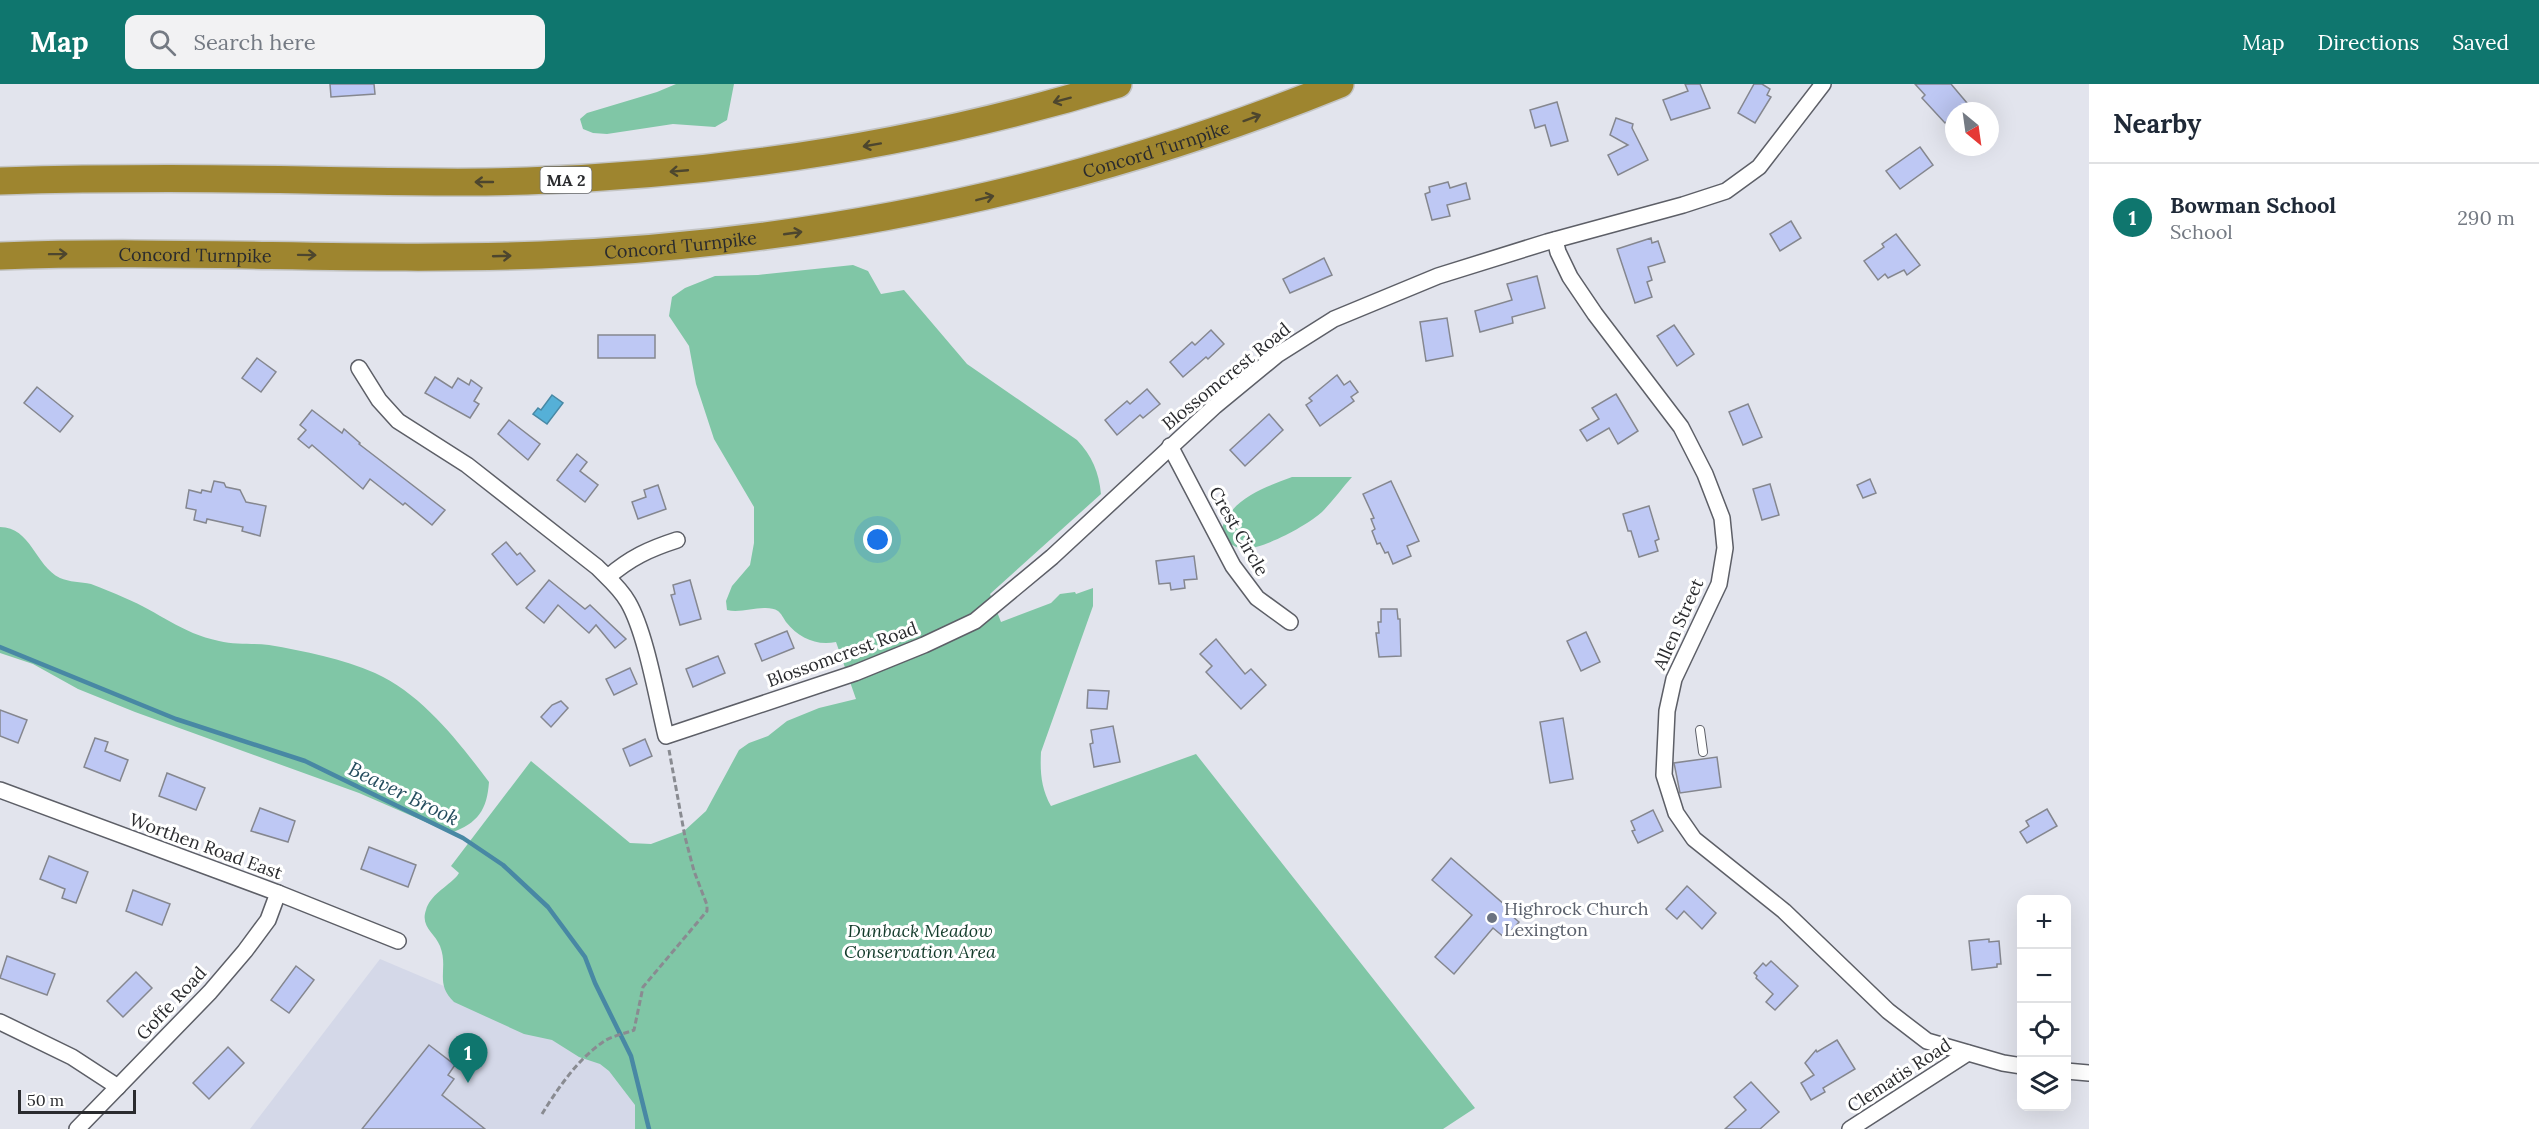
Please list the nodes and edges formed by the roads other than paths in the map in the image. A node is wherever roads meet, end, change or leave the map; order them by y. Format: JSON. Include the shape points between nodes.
{"nodes":[{"id":1,"x":1118,"y":84,"type":"edge"},
{"id":2,"x":1340,"y":84,"type":"edge"},
{"id":3,"x":1823,"y":84,"type":"edge"},
{"id":4,"x":2,"y":181,"type":"edge"},
{"id":5,"x":1555,"y":240,"type":"junction"},
{"id":6,"x":0,"y":256,"type":"edge"},
{"id":7,"x":359,"y":368,"type":"dead end"},
{"id":8,"x":1170,"y":446,"type":"junction"},
{"id":9,"x":677,"y":540,"type":"dead end"},
{"id":10,"x":608,"y":577,"type":"junction"},
{"id":11,"x":1290,"y":622,"type":"dead end"},
{"id":12,"x":1700,"y":730,"type":"dead end"},
{"id":13,"x":1703,"y":752,"type":"dead end"},
{"id":14,"x":0,"y":790,"type":"edge"},
{"id":15,"x":278,"y":893,"type":"junction"},
{"id":16,"x":398,"y":941,"type":"dead end"},
{"id":17,"x":0,"y":1022,"type":"edge"},
{"id":18,"x":1968,"y":1053,"type":"junction"},
{"id":19,"x":2017,"y":1065,"type":"edge"},
{"id":20,"x":2071,"y":1071,"type":"edge"},
{"id":21,"x":2089,"y":1073,"type":"edge"},
{"id":22,"x":118,"y":1087,"type":"junction"},
{"id":23,"x":77,"y":1129,"type":"edge"},
{"id":24,"x":1850,"y":1129,"type":"edge"}],
"edges":[{"from":1,"to":4,"type":"highway","number":"MA 2","one_way":true,"via":[[895,141],[694,170],[514,182],[189,178]]},
{"from":6,"to":2,"type":"highway","name":"Concord Turnpike","one_way":true,"via":[[508,256],[655,248],[770,236],[924,211],[1055,180],[1185,141]]},
{"from":3,"to":5,"type":"street","name":"Blossomcrest Road","via":[[1759,167],[1726,191]]},
{"from":5,"to":8,"type":"street","name":"Blossomcrest Road","via":[[1438,276],[1334,319],[1277,355]]},
{"from":5,"to":18,"type":"street","name":"Allen Street","via":[[1576,286],[1681,427],[1722,518],[1725,548],[1719,584],[1674,679],[1667,711],[1664,775],[1676,813],[1694,839],[1784,911],[1887,1011],[1927,1041]]},
{"from":7,"to":10,"type":"street","via":[[398,421],[467,465]]},
{"from":8,"to":10,"type":"street","name":"Blossomcrest Road","via":[[1052,557],[975,621],[855,673],[666,736],[641,636],[628,603]]},
{"from":8,"to":11,"type":"street","name":"Crest Circle","via":[[1233,566],[1257,598]]},
{"from":9,"to":10,"type":"street","via":[[626,561]]},
{"from":12,"to":13,"type":"lane"},
{"from":14,"to":15,"type":"street","name":"Worthen Road East"},
{"from":15,"to":16,"type":"street","name":"Worthen Road East"},
{"from":15,"to":22,"type":"street","name":"Goffe Road","via":[[268,920],[245,951]]},
{"from":17,"to":22,"type":"street","via":[[72,1057]]},
{"from":18,"to":19,"type":"street","name":"Allen Street"},
{"from":18,"to":24,"type":"street","name":"Clematis Road"},
{"from":20,"to":21,"type":"street"},
{"from":22,"to":23,"type":"street","name":"Goffe Road"}]}
